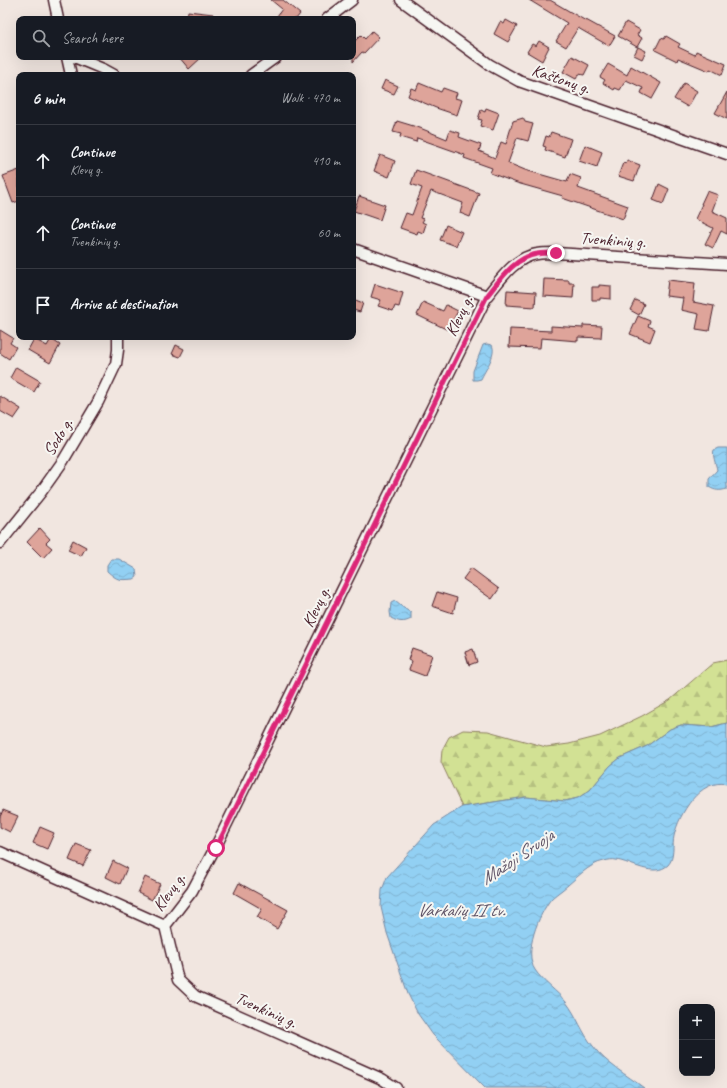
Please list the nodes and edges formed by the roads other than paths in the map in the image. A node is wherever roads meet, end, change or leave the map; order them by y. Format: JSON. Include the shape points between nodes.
{"nodes":[{"id":1,"x":54,"y":0,"type":"edge"},
{"id":2,"x":352,"y":0,"type":"edge"},
{"id":3,"x":401,"y":0,"type":"edge"},
{"id":4,"x":57,"y":16,"type":"edge"},
{"id":5,"x":331,"y":16,"type":"edge"},
{"id":6,"x":68,"y":60,"type":"edge"},
{"id":7,"x":81,"y":60,"type":"edge"},
{"id":8,"x":272,"y":60,"type":"edge"},
{"id":9,"x":70,"y":72,"type":"edge"},
{"id":10,"x":108,"y":72,"type":"edge"},
{"id":11,"x":255,"y":72,"type":"edge"},
{"id":12,"x":727,"y":154,"type":"edge"},
{"id":13,"x":356,"y":250,"type":"edge"},
{"id":14,"x":727,"y":264,"type":"edge"},
{"id":15,"x":487,"y":296,"type":"junction"},
{"id":16,"x":118,"y":340,"type":"edge"},
{"id":17,"x":0,"y":543,"type":"edge"},
{"id":18,"x":0,"y":852,"type":"edge"},
{"id":19,"x":165,"y":926,"type":"junction"},
{"id":20,"x":396,"y":1088,"type":"edge"}],
"edges":[{"from":1,"to":4,"type":"street"},
{"from":2,"to":5,"type":"street"},
{"from":3,"to":12,"type":"street","name":"Kaštonų g.","via":[[490,65],[519,81]]},
{"from":6,"to":9,"type":"street"},
{"from":7,"to":10,"type":"street"},
{"from":8,"to":11,"type":"street"},
{"from":13,"to":15,"type":"street"},
{"from":14,"to":15,"type":"street","name":"Tvenkinių g.","via":[[556,253],[536,254],[521,259]]},
{"from":15,"to":19,"type":"street","name":"Klevų g.","via":[[216,848],[192,891]]},
{"from":16,"to":17,"type":"street","name":"Sodo g.","via":[[116,364],[98,402],[63,461]]},
{"from":18,"to":19,"type":"street"},
{"from":19,"to":20,"type":"street","name":"Tvenkinių g.","via":[[178,980],[195,996],[382,1079]]}]}
